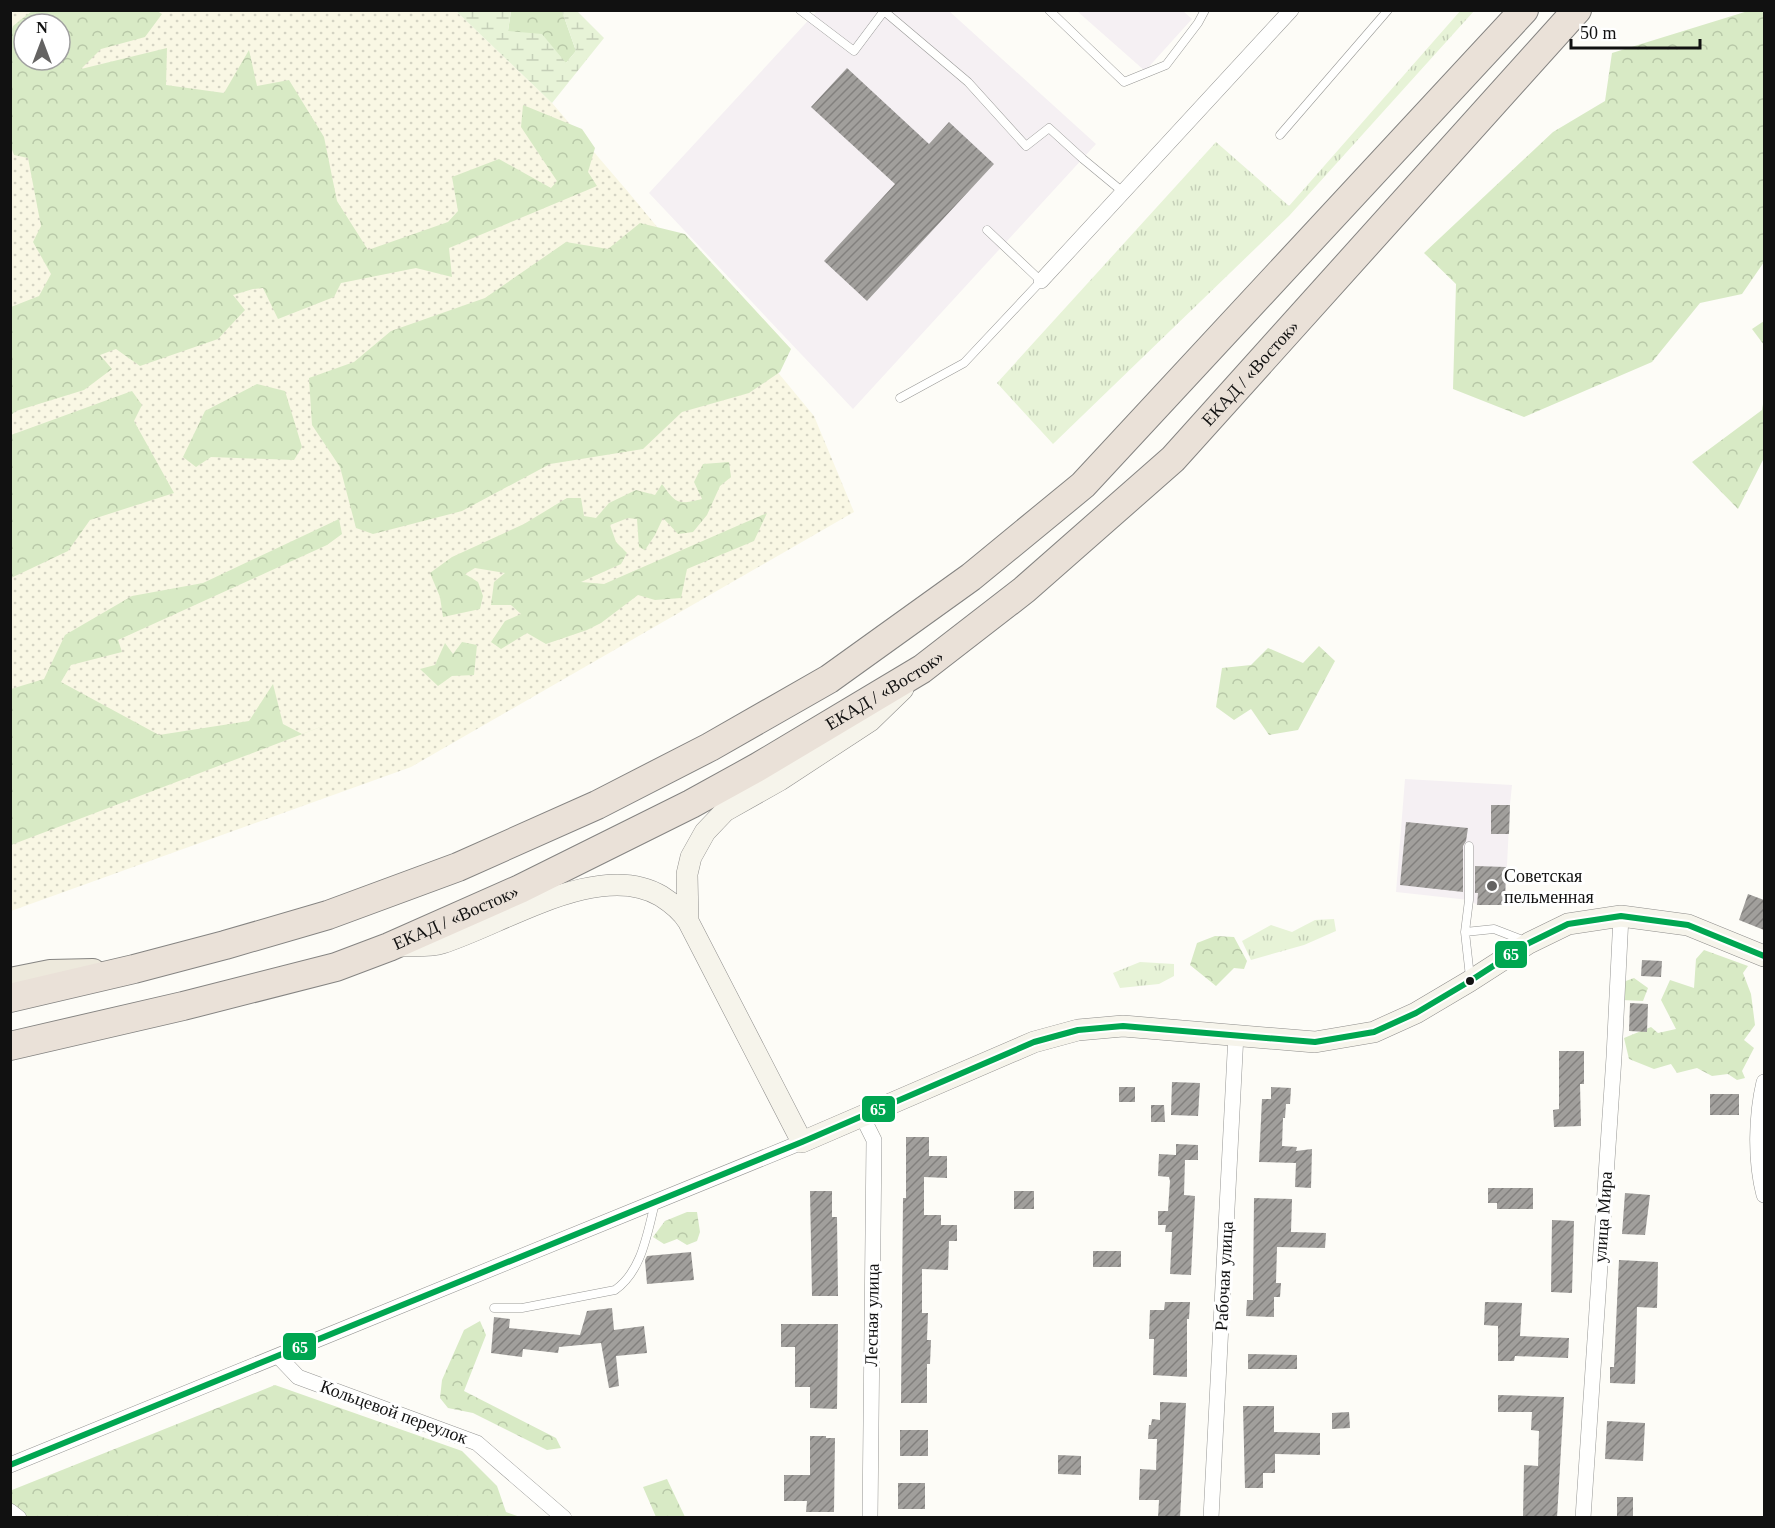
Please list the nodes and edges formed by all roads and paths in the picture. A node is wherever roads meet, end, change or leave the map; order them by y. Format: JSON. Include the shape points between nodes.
{"nodes":[{"id":1,"x":801,"y":10,"type":"edge"},
{"id":2,"x":1049,"y":10,"type":"edge"},
{"id":3,"x":1205,"y":10,"type":"edge"},
{"id":4,"x":1291,"y":10,"type":"edge"},
{"id":5,"x":1388,"y":10,"type":"edge"},
{"id":6,"x":1524,"y":10,"type":"edge"},
{"id":7,"x":1569,"y":19,"type":"edge"},
{"id":8,"x":1280,"y":135,"type":"dead end"},
{"id":9,"x":1123,"y":192,"type":"junction"},
{"id":10,"x":987,"y":230,"type":"dead end"},
{"id":11,"x":1041,"y":281,"type":"junction"},
{"id":12,"x":900,"y":398,"type":"dead end"},
{"id":13,"x":922,"y":669,"type":"junction"},
{"id":14,"x":1469,"y":846,"type":"dead end"},
{"id":15,"x":1621,"y":916,"type":"junction"},
{"id":16,"x":688,"y":921,"type":"junction"},
{"id":17,"x":1465,"y":932,"type":"junction"},
{"id":18,"x":1529,"y":943,"type":"junction"},
{"id":19,"x":389,"y":947,"type":"junction"},
{"id":20,"x":1764,"y":956,"type":"edge"},
{"id":21,"x":135,"y":969,"type":"junction"},
{"id":22,"x":10,"y":980,"type":"edge"},
{"id":23,"x":1470,"y":981,"type":"junction"},
{"id":24,"x":10,"y":998,"type":"edge"},
{"id":25,"x":1236,"y":1034,"type":"junction"},
{"id":26,"x":10,"y":1046,"type":"edge"},
{"id":27,"x":1764,"y":1082,"type":"edge"},
{"id":28,"x":862,"y":1116,"type":"junction"},
{"id":29,"x":802,"y":1142,"type":"junction"},
{"id":30,"x":1764,"y":1195,"type":"edge"},
{"id":31,"x":655,"y":1202,"type":"junction"},
{"id":32,"x":494,"y":1308,"type":"dead end"},
{"id":33,"x":278,"y":1356,"type":"junction"},
{"id":34,"x":10,"y":1465,"type":"edge"},
{"id":35,"x":10,"y":1511,"type":"edge"},
{"id":36,"x":20,"y":1518,"type":"edge"},
{"id":37,"x":564,"y":1518,"type":"edge"},
{"id":38,"x":870,"y":1518,"type":"edge"},
{"id":39,"x":1211,"y":1518,"type":"edge"},
{"id":40,"x":1583,"y":1518,"type":"edge"}],
"edges":[{"from":1,"to":9,"type":"lane","via":[[854,51],[884,11],[968,82],[1026,146],[1049,128]]},
{"from":2,"to":3,"type":"lane","via":[[1124,82],[1166,64]]},
{"from":4,"to":9,"type":"street"},
{"from":5,"to":8,"type":"lane"},
{"from":6,"to":21,"type":"highway","via":[[1083,485],[971,577],[829,679],[597,806],[458,867],[328,915]]},
{"from":7,"to":13,"type":"highway","name":"ЕКАД / «Восток»","via":[[1173,459],[1024,590]]},
{"from":9,"to":11,"type":"street"},
{"from":10,"to":11,"type":"lane"},
{"from":11,"to":12,"type":"lane","via":[[963,363]]},
{"from":13,"to":16,"type":"main road","via":[[870,721],[725,811],[705,832],[691,857],[687,874]]},
{"from":13,"to":19,"type":"highway","name":"ЕКАД / «Восток»","via":[[691,804],[519,889]]},
{"from":14,"to":17,"type":"lane"},
{"from":15,"to":18,"type":"main road","via":[[1568,924]]},
{"from":15,"to":20,"type":"main road","via":[[1688,925]]},
{"from":15,"to":40,"type":"street","name":"улица Мира"},
{"from":16,"to":19,"type":"main road","via":[[682,911],[645,888],[602,886],[560,896],[440,944]]},
{"from":16,"to":29,"type":"main road"},
{"from":17,"to":18,"type":"lane","via":[[1494,929]]},
{"from":17,"to":23,"type":"lane"},
{"from":18,"to":23,"type":"main road"},
{"from":19,"to":26,"type":"highway","name":"ЕКАД / «Восток»","via":[[336,967]]},
{"from":21,"to":22,"type":"main road","via":[[50,972]]},
{"from":21,"to":24,"type":"highway"},
{"from":23,"to":25,"type":"main road","via":[[1374,1032],[1315,1042]]},
{"from":25,"to":28,"type":"main road","via":[[1123,1026],[1078,1030],[1034,1042]]},
{"from":25,"to":39,"type":"street","name":"Рабочая улица"},
{"from":27,"to":30,"type":"street","via":[[1757,1122]]},
{"from":28,"to":29,"type":"main road"},
{"from":28,"to":38,"type":"street","name":"Лесная улица","via":[[874,1140]]},
{"from":29,"to":31,"type":"street"},
{"from":31,"to":32,"type":"lane","via":[[640,1257],[626,1282],[615,1290],[522,1308]]},
{"from":31,"to":33,"type":"street"},
{"from":33,"to":34,"type":"street"},
{"from":33,"to":37,"type":"street","name":"Кольцевой переулок","via":[[298,1377],[477,1443]]},
{"from":35,"to":36,"type":"street"}]}
